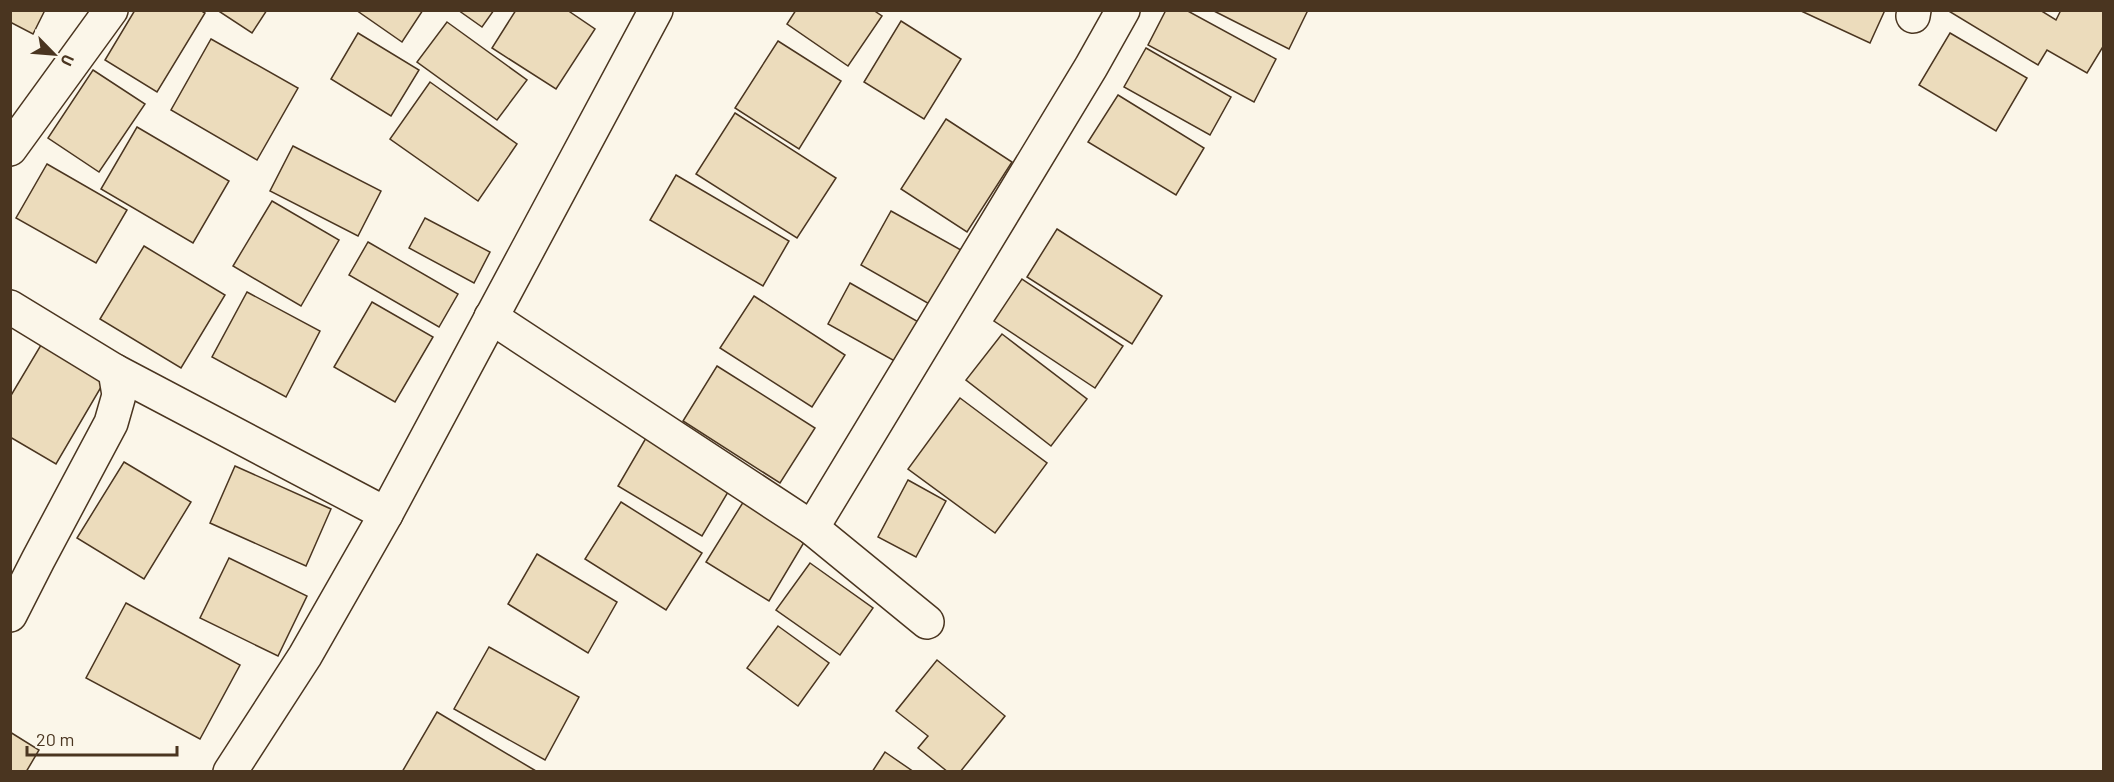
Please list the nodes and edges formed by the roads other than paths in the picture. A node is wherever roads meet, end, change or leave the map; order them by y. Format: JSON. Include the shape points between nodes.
{"nodes":[{"id":1,"x":111,"y":10,"type":"edge"},
{"id":2,"x":656,"y":10,"type":"edge"},
{"id":3,"x":1123,"y":10,"type":"edge"},
{"id":4,"x":10,"y":148,"type":"edge"},
{"id":5,"x":10,"y":307,"type":"edge"},
{"id":6,"x":491,"y":317,"type":"junction"},
{"id":7,"x":115,"y":371,"type":"junction"},
{"id":8,"x":386,"y":514,"type":"junction"},
{"id":9,"x":812,"y":528,"type":"junction"},
{"id":10,"x":10,"y":615,"type":"edge"},
{"id":11,"x":927,"y":622,"type":"dead end"},
{"id":12,"x":230,"y":771,"type":"edge"}],
"edges":[{"from":1,"to":4,"type":"street"},
{"from":2,"to":6,"type":"street"},
{"from":3,"to":9,"type":"street"},
{"from":5,"to":7,"type":"street"},
{"from":6,"to":8,"type":"street"},
{"from":6,"to":9,"type":"street"},
{"from":7,"to":8,"type":"street"},
{"from":7,"to":10,"type":"street","via":[[119,395],[111,423]]},
{"from":8,"to":12,"type":"street","via":[[305,656]]},
{"from":9,"to":11,"type":"street"}]}
